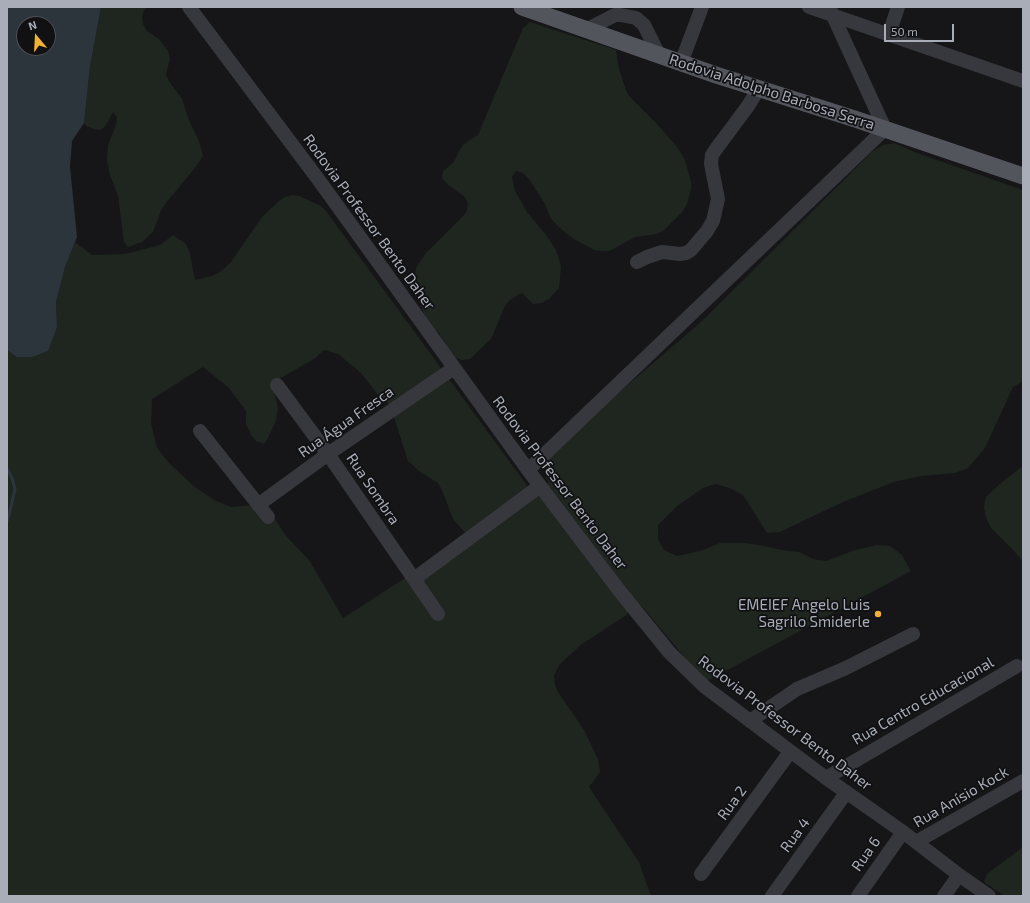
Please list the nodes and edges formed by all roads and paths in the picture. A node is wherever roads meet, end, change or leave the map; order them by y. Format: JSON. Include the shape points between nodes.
{"nodes":[{"id":1,"x":189,"y":7,"type":"edge"},
{"id":2,"x":522,"y":7,"type":"edge"},
{"id":3,"x":702,"y":7,"type":"edge"},
{"id":4,"x":810,"y":7,"type":"edge"},
{"id":5,"x":898,"y":7,"type":"edge"},
{"id":6,"x":831,"y":11,"type":"edge"},
{"id":7,"x":586,"y":30,"type":"junction"},
{"id":8,"x":889,"y":34,"type":"junction"},
{"id":9,"x":659,"y":55,"type":"junction"},
{"id":10,"x":682,"y":63,"type":"junction"},
{"id":11,"x":1023,"y":81,"type":"edge"},
{"id":12,"x":759,"y":88,"type":"junction"},
{"id":13,"x":885,"y":129,"type":"junction"},
{"id":14,"x":1023,"y":176,"type":"edge"},
{"id":15,"x":637,"y":262,"type":"dead end"},
{"id":16,"x":454,"y":368,"type":"junction"},
{"id":17,"x":277,"y":386,"type":"dead end"},
{"id":18,"x":200,"y":431,"type":"dead end"},
{"id":19,"x":328,"y":454,"type":"junction"},
{"id":20,"x":528,"y":470,"type":"junction"},
{"id":21,"x":540,"y":486,"type":"junction"},
{"id":22,"x":258,"y":505,"type":"junction"},
{"id":23,"x":268,"y":517,"type":"dead end"},
{"id":24,"x":414,"y":579,"type":"junction"},
{"id":25,"x":438,"y":614,"type":"dead end"},
{"id":26,"x":913,"y":634,"type":"dead end"},
{"id":27,"x":1017,"y":666,"type":"dead end"},
{"id":28,"x":750,"y":721,"type":"junction"},
{"id":29,"x":790,"y":752,"type":"junction"},
{"id":30,"x":826,"y":778,"type":"junction"},
{"id":31,"x":1023,"y":781,"type":"edge"},
{"id":32,"x":846,"y":793,"type":"junction"},
{"id":33,"x":902,"y":832,"type":"junction"},
{"id":34,"x":916,"y":842,"type":"junction"},
{"id":35,"x":701,"y":874,"type":"dead end"},
{"id":36,"x":959,"y":875,"type":"junction"},
{"id":37,"x":772,"y":896,"type":"edge"},
{"id":38,"x":858,"y":896,"type":"edge"},
{"id":39,"x":944,"y":896,"type":"edge"},
{"id":40,"x":989,"y":896,"type":"edge"}],
"edges":[{"from":1,"to":16,"type":"street","name":"Rodovia Professor Bento Daher","via":[[318,179]]},
{"from":2,"to":7,"type":"main road","name":"Rodovia Adolpho Barbosa Serra"},
{"from":3,"to":10,"type":"street"},
{"from":4,"to":6,"type":"street"},
{"from":5,"to":8,"type":"street"},
{"from":6,"to":8,"type":"street"},
{"from":6,"to":13,"type":"street"},
{"from":7,"to":9,"type":"main road","name":"Rodovia Adolpho Barbosa Serra"},
{"from":7,"to":9,"type":"street","via":[[615,15],[636,18],[644,25]]},
{"from":8,"to":11,"type":"street"},
{"from":9,"to":10,"type":"main road","name":"Rodovia Adolpho Barbosa Serra"},
{"from":10,"to":12,"type":"main road","name":"Rodovia Adolpho Barbosa Serra"},
{"from":12,"to":13,"type":"main road","name":"Rodovia Adolpho Barbosa Serra"},
{"from":12,"to":15,"type":"street","via":[[712,155],[711,164],[718,199],[713,221],[707,231],[686,253],[662,252]]},
{"from":13,"to":14,"type":"main road","name":"Rodovia Adolpho Barbosa Serra"},
{"from":13,"to":20,"type":"street"},
{"from":16,"to":19,"type":"street","name":"Rua Água Fresca"},
{"from":16,"to":20,"type":"street","name":"Rodovia Professor Bento Daher"},
{"from":17,"to":19,"type":"street","name":"Rua Sombra"},
{"from":18,"to":22,"type":"street"},
{"from":19,"to":22,"type":"street","name":"Rua Água Fresca"},
{"from":19,"to":24,"type":"street","name":"Rua Sombra"},
{"from":20,"to":21,"type":"street","name":"Rodovia Professor Bento Daher"},
{"from":21,"to":24,"type":"street"},
{"from":21,"to":28,"type":"street","name":"Rodovia Professor Bento Daher","via":[[618,589],[670,652],[705,687]]},
{"from":22,"to":23,"type":"street"},
{"from":24,"to":25,"type":"street","name":"Rua Sombra"},
{"from":26,"to":28,"type":"street","via":[[846,668],[797,689]]},
{"from":27,"to":30,"type":"street","name":"Rua Centro Educacional"},
{"from":28,"to":29,"type":"street","name":"Rodovia Professor Bento Daher"},
{"from":29,"to":30,"type":"street","name":"Rodovia Professor Bento Daher"},
{"from":29,"to":35,"type":"street","name":"Rua 2"},
{"from":30,"to":32,"type":"street","name":"Rodovia Professor Bento Daher"},
{"from":31,"to":34,"type":"street","name":"Rua Anísio Kock"},
{"from":32,"to":33,"type":"street","name":"Rodovia Professor Bento Daher"},
{"from":32,"to":37,"type":"street","name":"Rua 4"},
{"from":33,"to":34,"type":"street","name":"Rodovia Professor Bento Daher"},
{"from":33,"to":38,"type":"street","name":"Rua 6"},
{"from":34,"to":36,"type":"street","name":"Rodovia Professor Bento Daher"},
{"from":36,"to":39,"type":"street"},
{"from":36,"to":40,"type":"street","name":"Rodovia Professor Bento Daher"}]}
